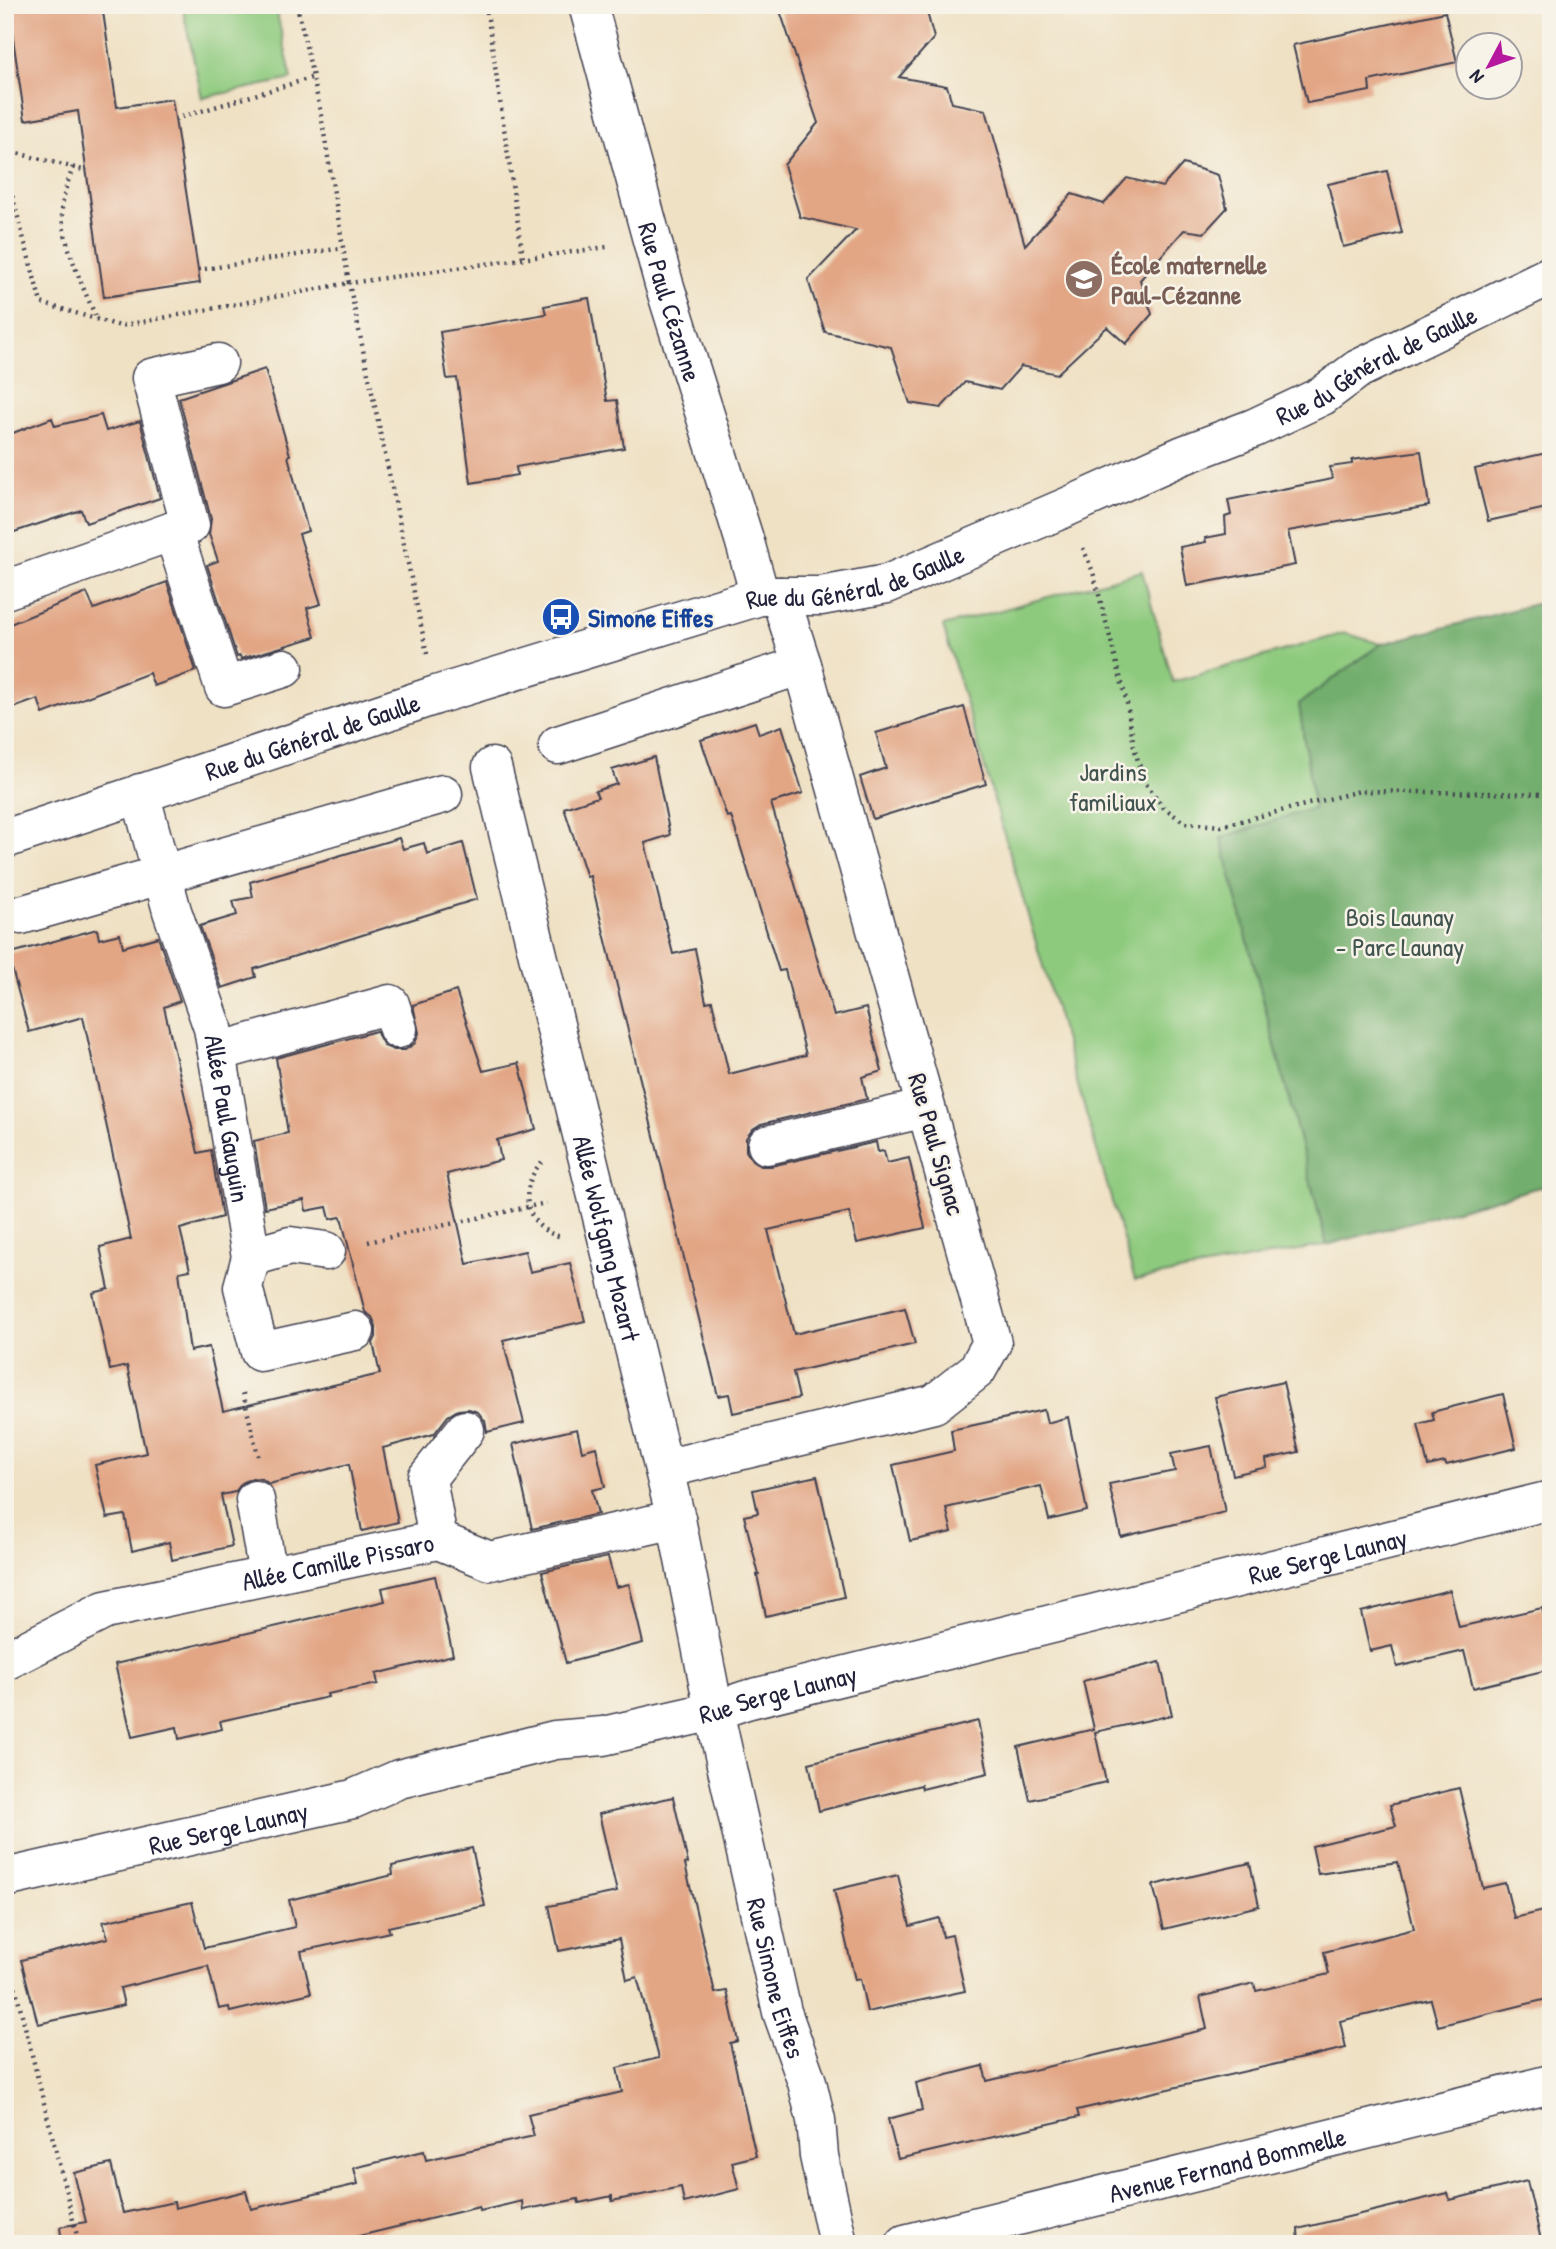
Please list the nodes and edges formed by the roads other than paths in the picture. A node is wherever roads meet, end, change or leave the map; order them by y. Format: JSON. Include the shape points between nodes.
{"nodes":[{"id":1,"x":588,"y":5,"type":"edge"},
{"id":2,"x":1551,"y":275,"type":"edge"},
{"id":3,"x":218,"y":363,"type":"dead end"},
{"id":4,"x":173,"y":531,"type":"junction"},
{"id":5,"x":5,"y":590,"type":"edge"},
{"id":6,"x":770,"y":596,"type":"junction"},
{"id":7,"x":802,"y":665,"type":"junction"},
{"id":8,"x":284,"y":668,"type":"dead end"},
{"id":9,"x":558,"y":745,"type":"dead end"},
{"id":10,"x":492,"y":767,"type":"dead end"},
{"id":11,"x":140,"y":793,"type":"junction"},
{"id":12,"x":443,"y":794,"type":"dead end"},
{"id":13,"x":5,"y":839,"type":"edge"},
{"id":14,"x":163,"y":875,"type":"junction"},
{"id":15,"x":21,"y":915,"type":"dead end"},
{"id":16,"x":398,"y":1029,"type":"dead end"},
{"id":17,"x":217,"y":1052,"type":"junction"},
{"id":18,"x":926,"y":1108,"type":"junction"},
{"id":19,"x":766,"y":1145,"type":"dead end"},
{"id":20,"x":326,"y":1251,"type":"road end"},
{"id":21,"x":251,"y":1256,"type":"junction"},
{"id":22,"x":355,"y":1331,"type":"dead end"},
{"id":23,"x":465,"y":1430,"type":"dead end"},
{"id":24,"x":664,"y":1469,"type":"junction"},
{"id":25,"x":255,"y":1500,"type":"road end"},
{"id":26,"x":1551,"y":1500,"type":"edge"},
{"id":27,"x":677,"y":1519,"type":"junction"},
{"id":28,"x":438,"y":1540,"type":"junction"},
{"id":29,"x":268,"y":1575,"type":"junction"},
{"id":30,"x":5,"y":1661,"type":"edge"},
{"id":31,"x":714,"y":1711,"type":"junction"},
{"id":32,"x":5,"y":1878,"type":"edge"},
{"id":33,"x":1551,"y":2084,"type":"edge"},
{"id":34,"x":838,"y":2244,"type":"edge"},
{"id":35,"x":905,"y":2244,"type":"edge"}],
"edges":[{"from":1,"to":6,"type":"street","name":"Rue Paul Cézanne","via":[[664,284],[744,539]]},
{"from":2,"to":6,"type":"street","name":"Rue du Général de Gaulle","via":[[1357,369],[1322,396],[887,584],[821,596]]},
{"from":3,"to":4,"type":"street","via":[[151,378],[190,526]]},
{"from":4,"to":5,"type":"street"},
{"from":4,"to":8,"type":"street","via":[[224,687]]},
{"from":6,"to":7,"type":"street","name":"Rue Paul Signac"},
{"from":6,"to":11,"type":"street","name":"Rue du Général de Gaulle","via":[[436,695]]},
{"from":7,"to":9,"type":"street"},
{"from":7,"to":18,"type":"street","name":"Rue Paul Signac"},
{"from":10,"to":24,"type":"street","name":"Allée Wolfgang Mozart"},
{"from":11,"to":13,"type":"street","name":"Rue du Général de Gaulle"},
{"from":11,"to":14,"type":"street","name":"Allée Paul Gauguin"},
{"from":12,"to":14,"type":"street"},
{"from":14,"to":15,"type":"street"},
{"from":14,"to":17,"type":"street","name":"Allée Paul Gauguin"},
{"from":16,"to":17,"type":"street","via":[[390,1004]]},
{"from":17,"to":21,"type":"street","name":"Allée Paul Gauguin"},
{"from":18,"to":19,"type":"street"},
{"from":18,"to":24,"type":"street","name":"Rue Paul Signac","via":[[992,1343],[977,1370],[934,1404]]},
{"from":20,"to":21,"type":"street","via":[[290,1246]]},
{"from":21,"to":22,"type":"street","name":"Allée Paul Gauguin","via":[[243,1287],[260,1352]]},
{"from":23,"to":28,"type":"street","via":[[426,1478]]},
{"from":24,"to":27,"type":"street","name":"Allée Wolfgang Mozart"},
{"from":25,"to":29,"type":"street"},
{"from":26,"to":31,"type":"street","name":"Rue Serge Launay"},
{"from":27,"to":28,"type":"street","name":"Allée Camille Pissaro","via":[[489,1561]]},
{"from":27,"to":31,"type":"street","name":"Allée Wolfgang Mozart"},
{"from":28,"to":29,"type":"street","name":"Allée Camille Pissaro"},
{"from":29,"to":30,"type":"street","name":"Allée Camille Pissaro","via":[[105,1610]]},
{"from":31,"to":32,"type":"street","name":"Rue Serge Launay","via":[[603,1735],[555,1740],[399,1779],[354,1799]]},
{"from":31,"to":34,"type":"street","name":"Rue Simone Eiffes","via":[[782,2012],[816,2120]]},
{"from":33,"to":35,"type":"street","name":"Avenue Fernand Bommelle"}]}
